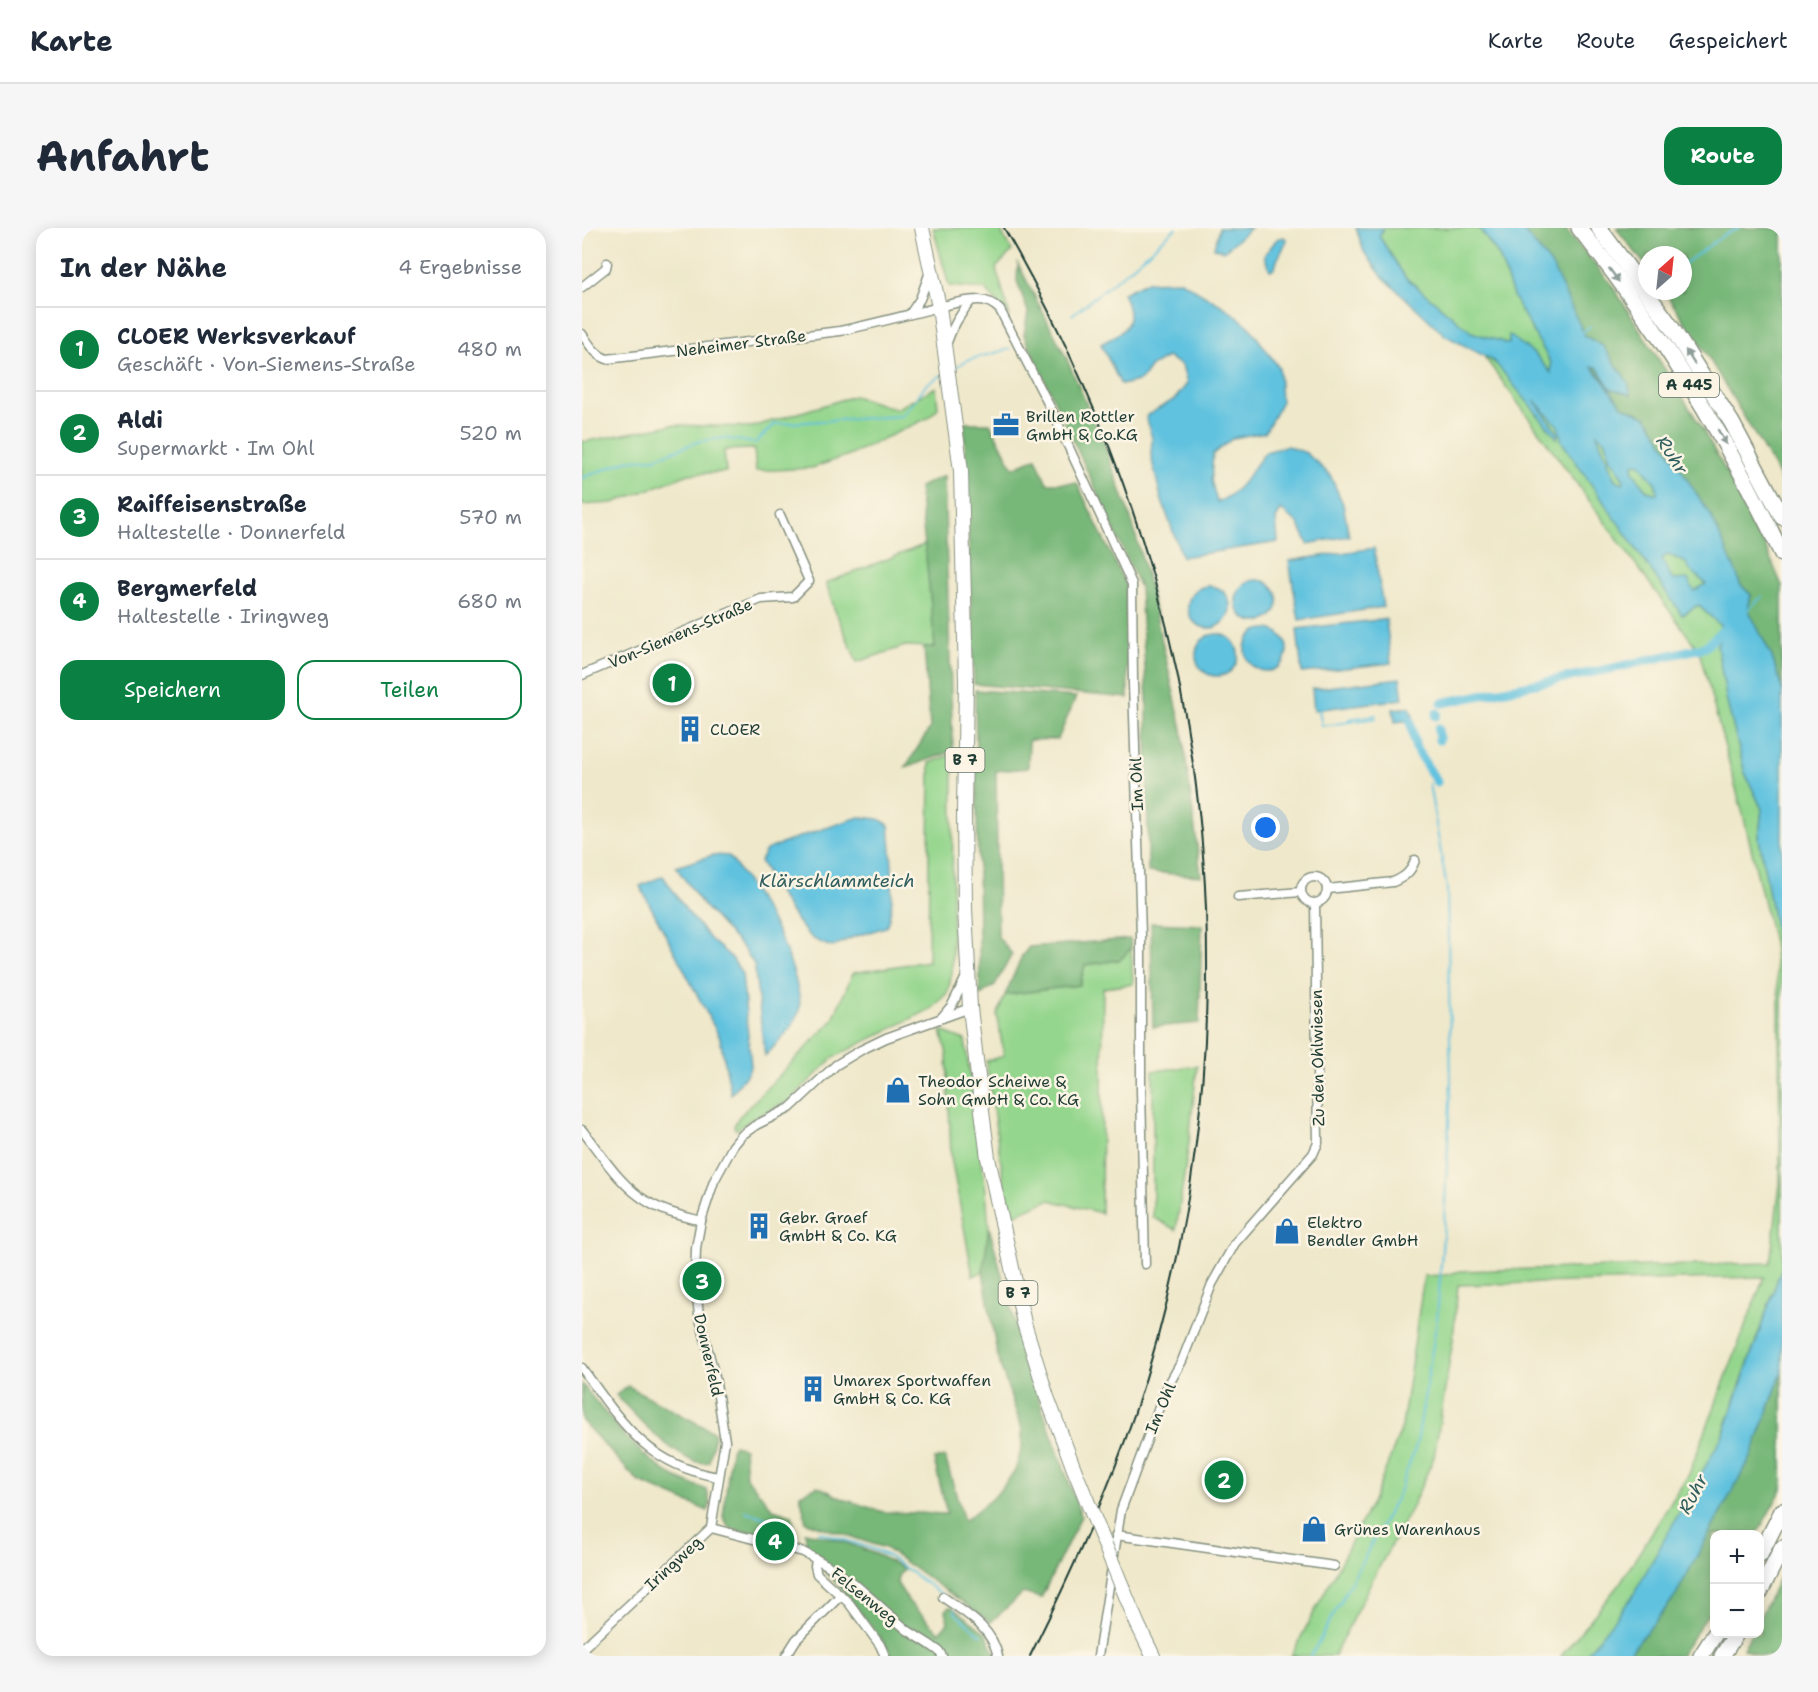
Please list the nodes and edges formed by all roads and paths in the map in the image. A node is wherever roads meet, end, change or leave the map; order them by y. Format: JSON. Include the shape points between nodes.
{"nodes":[{"id":1,"x":922,"y":228,"type":"edge"},
{"id":2,"x":1579,"y":228,"type":"edge"},
{"id":3,"x":1599,"y":228,"type":"edge"},
{"id":4,"x":607,"y":262,"type":"dead end"},
{"id":5,"x":931,"y":269,"type":"junction"},
{"id":6,"x":582,"y":287,"type":"edge"},
{"id":7,"x":971,"y":301,"type":"junction"},
{"id":8,"x":939,"y":307,"type":"junction"},
{"id":9,"x":910,"y":314,"type":"junction"},
{"id":10,"x":1011,"y":332,"type":"joint"},
{"id":11,"x":582,"y":334,"type":"edge"},
{"id":12,"x":945,"y":349,"type":"junction"},
{"id":13,"x":780,"y":515,"type":"dead end"},
{"id":14,"x":1782,"y":517,"type":"edge"},
{"id":15,"x":1782,"y":554,"type":"edge"},
{"id":16,"x":582,"y":675,"type":"edge"},
{"id":17,"x":1415,"y":860,"type":"dead end"},
{"id":18,"x":1328,"y":889,"type":"junction"},
{"id":19,"x":1301,"y":892,"type":"junction"},
{"id":20,"x":1238,"y":897,"type":"dead end"},
{"id":21,"x":1315,"y":904,"type":"junction"},
{"id":22,"x":968,"y":971,"type":"junction"},
{"id":23,"x":970,"y":1008,"type":"junction"},
{"id":24,"x":939,"y":1019,"type":"junction"},
{"id":25,"x":582,"y":1130,"type":"edge"},
{"id":26,"x":701,"y":1221,"type":"junction"},
{"id":27,"x":1145,"y":1264,"type":"dead end"},
{"id":28,"x":1212,"y":1284,"type":"joint"},
{"id":29,"x":582,"y":1368,"type":"edge"},
{"id":30,"x":718,"y":1476,"type":"junction"},
{"id":31,"x":1782,"y":1511,"type":"edge"},
{"id":32,"x":711,"y":1528,"type":"junction"},
{"id":33,"x":1116,"y":1535,"type":"junction"},
{"id":34,"x":1764,"y":1547,"type":"edge"},
{"id":35,"x":1782,"y":1548,"type":"edge"},
{"id":36,"x":816,"y":1559,"type":"junction"},
{"id":37,"x":1334,"y":1566,"type":"dead end"},
{"id":38,"x":1764,"y":1584,"type":"edge"},
{"id":39,"x":841,"y":1595,"type":"junction"},
{"id":40,"x":943,"y":1597,"type":"dead end"},
{"id":41,"x":1712,"y":1638,"type":"edge"},
{"id":42,"x":1733,"y":1638,"type":"edge"},
{"id":43,"x":582,"y":1648,"type":"edge"},
{"id":44,"x":786,"y":1656,"type":"edge"},
{"id":45,"x":885,"y":1656,"type":"edge"},
{"id":46,"x":942,"y":1656,"type":"edge"},
{"id":47,"x":998,"y":1656,"type":"edge"},
{"id":48,"x":1098,"y":1656,"type":"edge"},
{"id":49,"x":1153,"y":1656,"type":"edge"},
{"id":50,"x":1701,"y":1656,"type":"edge"},
{"id":51,"x":1722,"y":1656,"type":"edge"}],
"edges":[{"from":1,"to":5,"type":"main road","number":"B 7"},
{"from":2,"to":15,"type":"highway","number":"A 445","one_way":true,"via":[[1656,332],[1712,421]]},
{"from":14,"to":3,"type":"highway","number":"A 445","one_way":true,"via":[[1732,423],[1676,335]]},
{"from":4,"to":6,"type":"street","via":[[606,268]]},
{"from":5,"to":8,"type":"main road","number":"B 7"},
{"from":5,"to":9,"type":"street"},
{"from":7,"to":8,"type":"street","name":"Neheimer Straße"},
{"from":7,"to":10,"type":"street","name":"Neheimer Straße","via":[[995,305]]},
{"from":7,"to":12,"type":"street","via":[[952,328]]},
{"from":8,"to":9,"type":"street","name":"Neheimer Straße"},
{"from":8,"to":12,"type":"main road","number":"B 7"},
{"from":9,"to":11,"type":"street","name":"Neheimer Straße","via":[[840,331],[608,359],[594,351]]},
{"from":10,"to":27,"type":"street","name":"Im Ohl","via":[[1132,584]]},
{"from":12,"to":22,"type":"main road","number":"B 7","via":[[961,471]]},
{"from":13,"to":16,"type":"street","name":"Von-Siemens-Straße","via":[[809,581],[793,597],[761,599]]},
{"from":17,"to":18,"type":"street","via":[[1404,878],[1393,882]]},
{"from":18,"to":19,"type":"street","via":[[1313,877],[1303,884]]},
{"from":18,"to":21,"type":"street","via":[[1326,897]]},
{"from":19,"to":20,"type":"street"},
{"from":19,"to":21,"type":"street","via":[[1304,899]]},
{"from":21,"to":28,"type":"street","name":"Zu den Ohlwiesen","via":[[1318,1143],[1313,1154],[1235,1243]]},
{"from":22,"to":23,"type":"main road","number":"B 7"},
{"from":22,"to":24,"type":"street","via":[[952,1005]]},
{"from":23,"to":24,"type":"street","name":"Donnerfeld"},
{"from":23,"to":49,"type":"main road","number":"B 7","bridge":true,"via":[[988,1158],[1024,1323],[1074,1470]]},
{"from":24,"to":26,"type":"street","name":"Donnerfeld","via":[[861,1050],[836,1065],[790,1108],[742,1135],[714,1181]]},
{"from":25,"to":26,"type":"street","via":[[639,1196],[668,1211]]},
{"from":26,"to":30,"type":"street","name":"Donnerfeld","via":[[695,1280],[725,1441]]},
{"from":28,"to":33,"type":"street","name":"Im Ohl","via":[[1182,1361],[1161,1402],[1121,1510]]},
{"from":29,"to":30,"type":"street","via":[[613,1412],[642,1442],[678,1466]]},
{"from":30,"to":32,"type":"street","name":"Donnerfeld"},
{"from":31,"to":34,"type":"highway"},
{"from":32,"to":36,"type":"street","name":"Iringweg"},
{"from":32,"to":43,"type":"street","name":"Iringweg"},
{"from":33,"to":37,"type":"street"},
{"from":33,"to":48,"type":"street","name":"Im Ohl"},
{"from":35,"to":38,"type":"highway"},
{"from":36,"to":39,"type":"street","via":[[816,1574]]},
{"from":36,"to":46,"type":"street","name":"Felsenweg","via":[[857,1586]]},
{"from":39,"to":44,"type":"street","via":[[796,1640]]},
{"from":39,"to":45,"type":"street"},
{"from":40,"to":47,"type":"street","via":[[988,1632]]},
{"from":41,"to":50,"type":"highway"},
{"from":42,"to":51,"type":"highway"}]}
